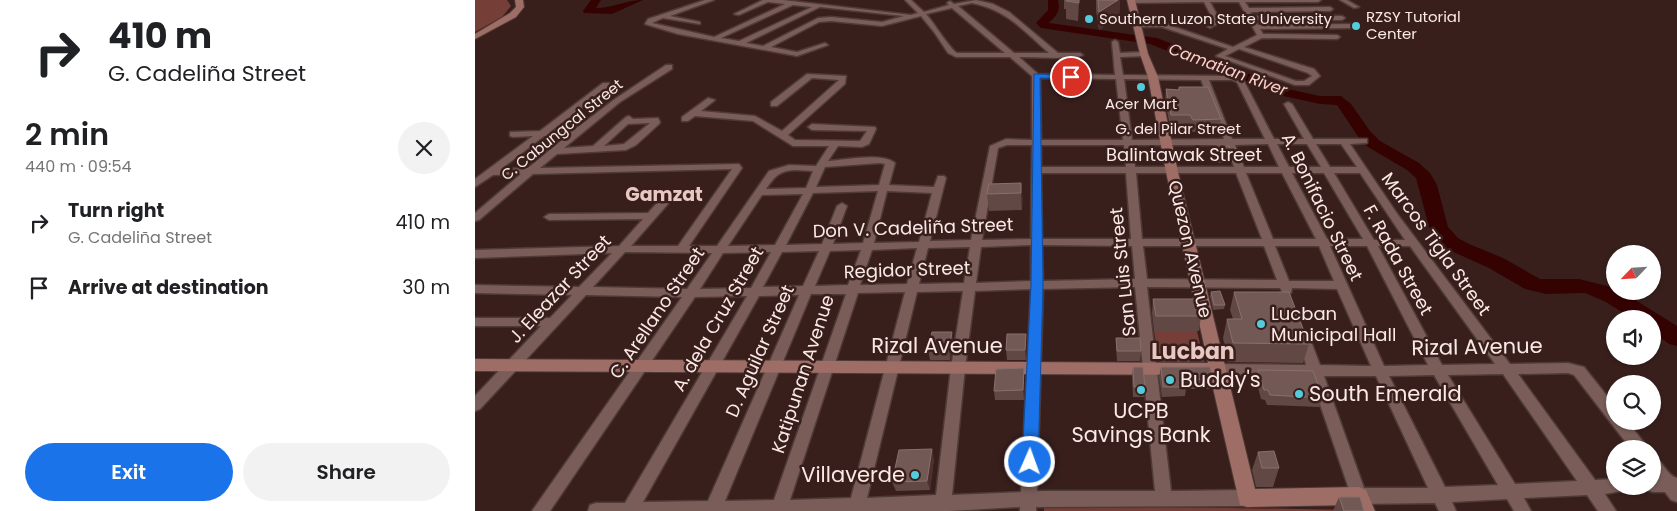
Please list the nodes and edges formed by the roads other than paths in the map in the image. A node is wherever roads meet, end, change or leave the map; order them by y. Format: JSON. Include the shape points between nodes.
{"nodes":[{"id":1,"x":519,"y":0,"type":"edge"},
{"id":2,"x":711,"y":0,"type":"edge"},
{"id":3,"x":767,"y":0,"type":"edge"},
{"id":4,"x":828,"y":0,"type":"edge"},
{"id":5,"x":908,"y":0,"type":"edge"},
{"id":6,"x":947,"y":0,"type":"edge"},
{"id":7,"x":1175,"y":0,"type":"edge"},
{"id":8,"x":1206,"y":0,"type":"edge"},
{"id":9,"x":1241,"y":0,"type":"edge"},
{"id":10,"x":1273,"y":0,"type":"edge"},
{"id":11,"x":1317,"y":0,"type":"edge"},
{"id":12,"x":1343,"y":0,"type":"edge"},
{"id":13,"x":795,"y":1,"type":"edge"},
{"id":14,"x":1131,"y":1,"type":"edge"},
{"id":15,"x":819,"y":5,"type":"junction"},
{"id":16,"x":953,"y":6,"type":"junction"},
{"id":17,"x":1356,"y":6,"type":"dead end"},
{"id":18,"x":1330,"y":9,"type":"junction"},
{"id":19,"x":1246,"y":10,"type":"junction"},
{"id":20,"x":737,"y":14,"type":"dead end"},
{"id":21,"x":921,"y":15,"type":"junction"},
{"id":22,"x":662,"y":16,"type":"junction"},
{"id":23,"x":1251,"y":18,"type":"junction"},
{"id":24,"x":1342,"y":18,"type":"junction"},
{"id":25,"x":698,"y":23,"type":"dead end"},
{"id":26,"x":1137,"y":25,"type":"junction"},
{"id":27,"x":1210,"y":26,"type":"dead end"},
{"id":28,"x":1354,"y":26,"type":"junction"},
{"id":29,"x":1256,"y":27,"type":"junction"},
{"id":30,"x":1362,"y":31,"type":"dead end"},
{"id":31,"x":1261,"y":36,"type":"junction"},
{"id":32,"x":475,"y":37,"type":"edge"},
{"id":33,"x":1337,"y":37,"type":"dead end"},
{"id":34,"x":714,"y":39,"type":"junction"},
{"id":35,"x":1115,"y":42,"type":"dead end"},
{"id":36,"x":738,"y":44,"type":"junction"},
{"id":37,"x":825,"y":45,"type":"dead end"},
{"id":38,"x":764,"y":48,"type":"junction"},
{"id":39,"x":1237,"y":48,"type":"junction"},
{"id":40,"x":1143,"y":51,"type":"junction"},
{"id":41,"x":1117,"y":54,"type":"junction"},
{"id":42,"x":1081,"y":55,"type":"dead end"},
{"id":43,"x":1015,"y":56,"type":"junction"},
{"id":44,"x":1057,"y":56,"type":"junction"},
{"id":45,"x":669,"y":67,"type":"dead end"},
{"id":46,"x":1036,"y":76,"type":"junction"},
{"id":47,"x":1120,"y":77,"type":"junction"},
{"id":48,"x":1153,"y":77,"type":"junction"},
{"id":49,"x":1205,"y":78,"type":"junction"},
{"id":50,"x":606,"y":85,"type":"dead end"},
{"id":51,"x":711,"y":100,"type":"dead end"},
{"id":52,"x":774,"y":104,"type":"dead end"},
{"id":53,"x":1288,"y":104,"type":"dead end"},
{"id":54,"x":693,"y":113,"type":"junction"},
{"id":55,"x":685,"y":119,"type":"dead end"},
{"id":56,"x":812,"y":127,"type":"dead end"},
{"id":57,"x":577,"y":133,"type":"junction"},
{"id":58,"x":513,"y":134,"type":"dead end"},
{"id":59,"x":543,"y":134,"type":"junction"},
{"id":60,"x":782,"y":136,"type":"junction"},
{"id":61,"x":1344,"y":141,"type":"junction"},
{"id":62,"x":1364,"y":141,"type":"dead end"},
{"id":63,"x":1231,"y":142,"type":"junction"},
{"id":64,"x":1271,"y":142,"type":"junction"},
{"id":65,"x":1310,"y":142,"type":"junction"},
{"id":66,"x":836,"y":143,"type":"junction"},
{"id":67,"x":1037,"y":143,"type":"junction"},
{"id":68,"x":1128,"y":143,"type":"junction"},
{"id":69,"x":1167,"y":143,"type":"junction"},
{"id":70,"x":595,"y":148,"type":"junction"},
{"id":71,"x":555,"y":151,"type":"junction"},
{"id":72,"x":820,"y":166,"type":"junction"},
{"id":73,"x":1037,"y":170,"type":"junction"},
{"id":74,"x":1362,"y":170,"type":"junction"},
{"id":75,"x":1131,"y":171,"type":"junction"},
{"id":76,"x":1285,"y":171,"type":"junction"},
{"id":77,"x":1327,"y":171,"type":"junction"},
{"id":78,"x":491,"y":172,"type":"junction"},
{"id":79,"x":531,"y":172,"type":"junction"},
{"id":80,"x":1172,"y":172,"type":"junction"},
{"id":81,"x":1240,"y":172,"type":"junction"},
{"id":82,"x":475,"y":184,"type":"edge"},
{"id":83,"x":883,"y":188,"type":"junction"},
{"id":84,"x":810,"y":190,"type":"junction"},
{"id":85,"x":761,"y":192,"type":"junction"},
{"id":86,"x":670,"y":195,"type":"dead end"},
{"id":87,"x":841,"y":206,"type":"dead end"},
{"id":88,"x":650,"y":216,"type":"junction"},
{"id":89,"x":549,"y":217,"type":"dead end"},
{"id":90,"x":475,"y":218,"type":"edge"},
{"id":91,"x":1036,"y":242,"type":"junction"},
{"id":92,"x":976,"y":243,"type":"junction"},
{"id":93,"x":1188,"y":243,"type":"junction"},
{"id":94,"x":1270,"y":243,"type":"junction"},
{"id":95,"x":1323,"y":243,"type":"junction"},
{"id":96,"x":1371,"y":243,"type":"junction"},
{"id":97,"x":1412,"y":243,"type":"junction"},
{"id":98,"x":923,"y":244,"type":"junction"},
{"id":99,"x":1137,"y":244,"type":"junction"},
{"id":100,"x":868,"y":245,"type":"junction"},
{"id":101,"x":779,"y":248,"type":"junction"},
{"id":102,"x":826,"y":248,"type":"junction"},
{"id":103,"x":622,"y":249,"type":"junction"},
{"id":104,"x":681,"y":250,"type":"junction"},
{"id":105,"x":721,"y":250,"type":"junction"},
{"id":106,"x":475,"y":254,"type":"edge"},
{"id":107,"x":1141,"y":283,"type":"junction"},
{"id":108,"x":1198,"y":284,"type":"junction"},
{"id":109,"x":1285,"y":284,"type":"junction"},
{"id":110,"x":1037,"y":285,"type":"junction"},
{"id":111,"x":1341,"y":285,"type":"junction"},
{"id":112,"x":971,"y":286,"type":"junction"},
{"id":113,"x":912,"y":288,"type":"junction"},
{"id":114,"x":475,"y":289,"type":"edge"},
{"id":115,"x":807,"y":290,"type":"junction"},
{"id":116,"x":851,"y":290,"type":"junction"},
{"id":117,"x":581,"y":292,"type":"junction"},
{"id":118,"x":755,"y":292,"type":"junction"},
{"id":119,"x":691,"y":293,"type":"junction"},
{"id":120,"x":1291,"y":301,"type":"edge"},
{"id":121,"x":475,"y":322,"type":"edge"},
{"id":122,"x":552,"y":322,"type":"junction"},
{"id":123,"x":1300,"y":327,"type":"edge"},
{"id":124,"x":475,"y":365,"type":"edge"},
{"id":125,"x":512,"y":365,"type":"junction"},
{"id":126,"x":641,"y":367,"type":"junction"},
{"id":127,"x":711,"y":367,"type":"junction"},
{"id":128,"x":772,"y":368,"type":"junction"},
{"id":129,"x":825,"y":368,"type":"junction"},
{"id":130,"x":891,"y":368,"type":"junction"},
{"id":131,"x":959,"y":368,"type":"junction"},
{"id":132,"x":1032,"y":368,"type":"junction"},
{"id":133,"x":1151,"y":369,"type":"junction"},
{"id":134,"x":1219,"y":369,"type":"junction"},
{"id":135,"x":1507,"y":370,"type":"junction"},
{"id":136,"x":1315,"y":371,"type":"junction"},
{"id":137,"x":1438,"y":371,"type":"junction"},
{"id":138,"x":1380,"y":372,"type":"junction"},
{"id":139,"x":475,"y":405,"type":"edge"},
{"id":140,"x":1606,"y":406,"type":"edge"},
{"id":141,"x":1625,"y":430,"type":"edge"},
{"id":142,"x":1633,"y":440,"type":"edge"},
{"id":143,"x":1661,"y":476,"type":"edge"},
{"id":144,"x":1591,"y":486,"type":"junction"},
{"id":145,"x":1606,"y":486,"type":"edge"},
{"id":146,"x":1669,"y":487,"type":"edge"},
{"id":147,"x":1512,"y":492,"type":"junction"},
{"id":148,"x":1440,"y":495,"type":"junction"},
{"id":149,"x":1247,"y":498,"type":"junction"},
{"id":150,"x":1164,"y":500,"type":"junction"},
{"id":151,"x":1362,"y":503,"type":"edge"},
{"id":152,"x":1028,"y":505,"type":"edge"},
{"id":153,"x":943,"y":507,"type":"edge"},
{"id":154,"x":779,"y":509,"type":"edge"},
{"id":155,"x":857,"y":509,"type":"edge"},
{"id":156,"x":630,"y":510,"type":"edge"},
{"id":157,"x":712,"y":510,"type":"edge"},
{"id":158,"x":540,"y":511,"type":"edge"},
{"id":159,"x":595,"y":511,"type":"edge"},
{"id":160,"x":1448,"y":511,"type":"edge"},
{"id":161,"x":1523,"y":511,"type":"edge"},
{"id":162,"x":1608,"y":511,"type":"edge"}],
"edges":[{"from":1,"to":32,"type":"main road","via":[[521,7],[513,15]]},
{"from":2,"to":22,"type":"street"},
{"from":3,"to":13,"type":"street"},
{"from":3,"to":20,"type":"street"},
{"from":4,"to":15,"type":"street"},
{"from":5,"to":21,"type":"street"},
{"from":6,"to":16,"type":"street"},
{"from":7,"to":8,"type":"street"},
{"from":7,"to":14,"type":"street"},
{"from":8,"to":9,"type":"street"},
{"from":8,"to":27,"type":"street","via":[[1218,22]]},
{"from":9,"to":10,"type":"street"},
{"from":9,"to":19,"type":"street"},
{"from":10,"to":11,"type":"street"},
{"from":11,"to":18,"type":"street"},
{"from":12,"to":17,"type":"street"},
{"from":13,"to":15,"type":"street"},
{"from":13,"to":34,"type":"street"},
{"from":14,"to":26,"type":"main road","name":"Quezon Avenue"},
{"from":15,"to":21,"type":"street"},
{"from":15,"to":36,"type":"street"},
{"from":16,"to":21,"type":"street"},
{"from":16,"to":43,"type":"street"},
{"from":16,"to":44,"type":"street","via":[[967,2],[984,4],[1007,13]]},
{"from":18,"to":19,"type":"street"},
{"from":18,"to":24,"type":"street"},
{"from":19,"to":23,"type":"street"},
{"from":21,"to":38,"type":"street","via":[[882,24],[823,19]]},
{"from":21,"to":43,"type":"street","via":[[943,39],[949,52],[970,56]]},
{"from":22,"to":25,"type":"street"},
{"from":22,"to":34,"type":"street","via":[[648,24]]},
{"from":23,"to":24,"type":"street"},
{"from":23,"to":29,"type":"street"},
{"from":24,"to":28,"type":"street"},
{"from":26,"to":39,"type":"street","via":[[1163,25]]},
{"from":26,"to":40,"type":"main road","name":"Quezon Avenue"},
{"from":28,"to":29,"type":"street"},
{"from":28,"to":30,"type":"street"},
{"from":29,"to":31,"type":"street"},
{"from":31,"to":33,"type":"street"},
{"from":31,"to":39,"type":"street"},
{"from":34,"to":36,"type":"street"},
{"from":35,"to":41,"type":"street","name":"San Luis Street"},
{"from":36,"to":38,"type":"street"},
{"from":37,"to":38,"type":"street","via":[[797,54]]},
{"from":39,"to":39,"type":"street","via":[[1311,71],[1316,76],[1300,84],[1219,56]]},
{"from":40,"to":41,"type":"street"},
{"from":40,"to":48,"type":"main road","name":"Quezon Avenue"},
{"from":41,"to":47,"type":"street","name":"San Luis Street"},
{"from":42,"to":44,"type":"street"},
{"from":43,"to":44,"type":"street"},
{"from":43,"to":46,"type":"street"},
{"from":45,"to":57,"type":"street","name":"C. Cabungcal Street","via":[[635,88]]},
{"from":46,"to":47,"type":"street"},
{"from":46,"to":67,"type":"street"},
{"from":47,"to":48,"type":"street"},
{"from":47,"to":68,"type":"street","name":"San Luis Street"},
{"from":48,"to":49,"type":"street"},
{"from":48,"to":69,"type":"main road","name":"Quezon Avenue"},
{"from":49,"to":63,"type":"street"},
{"from":49,"to":64,"type":"street","name":"A. Bonifacio Street","via":[[1240,81]]},
{"from":50,"to":59,"type":"street"},
{"from":51,"to":54,"type":"street"},
{"from":52,"to":60,"type":"street","via":[[809,76],[843,78]]},
{"from":53,"to":65,"type":"street","name":"F. Rada Street"},
{"from":54,"to":55,"type":"street"},
{"from":54,"to":60,"type":"street","via":[[755,119]]},
{"from":56,"to":66,"type":"street","via":[[872,129],[862,144]]},
{"from":57,"to":59,"type":"street"},
{"from":57,"to":71,"type":"street","name":"C. Cabungcal Street"},
{"from":58,"to":59,"type":"street"},
{"from":59,"to":78,"type":"street"},
{"from":60,"to":66,"type":"street","via":[[793,143]]},
{"from":61,"to":62,"type":"street","name":"G. del Pilar Street"},
{"from":61,"to":65,"type":"street","name":"G. del Pilar Street"},
{"from":61,"to":74,"type":"street","name":"Marcos Tigla Street"},
{"from":63,"to":64,"type":"street","name":"G. del Pilar Street"},
{"from":63,"to":69,"type":"street","name":"G. del Pilar Street"},
{"from":63,"to":81,"type":"street"},
{"from":64,"to":65,"type":"street","name":"G. del Pilar Street"},
{"from":64,"to":76,"type":"street","name":"A. Bonifacio Street"},
{"from":65,"to":77,"type":"street","name":"F. Rada Street"},
{"from":66,"to":72,"type":"street","name":"A. dela Cruz Street"},
{"from":67,"to":68,"type":"street","name":"G. del Pilar Street"},
{"from":67,"to":73,"type":"street"},
{"from":67,"to":92,"type":"street","name":"G. del Pilar Street","via":[[1006,142],[993,146]]},
{"from":68,"to":69,"type":"street","name":"G. del Pilar Street"},
{"from":68,"to":75,"type":"street","name":"San Luis Street"},
{"from":69,"to":80,"type":"main road","name":"Quezon Avenue"},
{"from":70,"to":70,"type":"street","via":[[629,146],[656,121],[627,120]]},
{"from":70,"to":71,"type":"street"},
{"from":71,"to":79,"type":"street","name":"C. Cabungcal Street"},
{"from":72,"to":83,"type":"street","name":"Katipunan Avenue","via":[[881,160],[890,163]]},
{"from":72,"to":84,"type":"street","name":"A. dela Cruz Street"},
{"from":72,"to":85,"type":"street","name":"C. Arellano Street","via":[[778,170],[772,173]]},
{"from":73,"to":75,"type":"street","name":"Balintawak Street"},
{"from":73,"to":91,"type":"street"},
{"from":74,"to":77,"type":"street","name":"Balintawak Street"},
{"from":74,"to":97,"type":"street","name":"Marcos Tigla Street"},
{"from":75,"to":80,"type":"street","name":"Balintawak Street"},
{"from":75,"to":99,"type":"street","name":"San Luis Street"},
{"from":76,"to":77,"type":"street","name":"Balintawak Street"},
{"from":76,"to":81,"type":"street","name":"Balintawak Street"},
{"from":76,"to":95,"type":"street","name":"A. Bonifacio Street"},
{"from":77,"to":96,"type":"street","name":"F. Rada Street"},
{"from":78,"to":79,"type":"street"},
{"from":78,"to":82,"type":"street"},
{"from":79,"to":90,"type":"street","name":"C. Cabungcal Street"},
{"from":79,"to":104,"type":"street","via":[[732,165],[737,168]]},
{"from":80,"to":81,"type":"street","name":"Balintawak Street"},
{"from":80,"to":93,"type":"main road","name":"Quezon Avenue"},
{"from":81,"to":94,"type":"street"},
{"from":83,"to":84,"type":"street"},
{"from":83,"to":98,"type":"street","via":[[939,184]]},
{"from":83,"to":100,"type":"street","name":"Katipunan Avenue"},
{"from":84,"to":85,"type":"street"},
{"from":84,"to":101,"type":"street","name":"A. dela Cruz Street"},
{"from":85,"to":105,"type":"street","name":"C. Arellano Street"},
{"from":86,"to":88,"type":"street","name":"J. Eleazar Street"},
{"from":87,"to":102,"type":"street","name":"D. Aguilar Street"},
{"from":88,"to":89,"type":"street"},
{"from":88,"to":103,"type":"street","name":"J. Eleazar Street"},
{"from":91,"to":92,"type":"street","name":"Don V. Cadeliña Street"},
{"from":91,"to":99,"type":"street","name":"Don V. Cadeliña Street"},
{"from":91,"to":110,"type":"street"},
{"from":92,"to":98,"type":"street","name":"Don V. Cadeliña Street"},
{"from":92,"to":112,"type":"street"},
{"from":93,"to":94,"type":"street","name":"Don V. Cadeliña Street"},
{"from":93,"to":99,"type":"street","name":"Don V. Cadeliña Street"},
{"from":93,"to":108,"type":"main road","name":"Quezon Avenue"},
{"from":94,"to":95,"type":"street","name":"Don V. Cadeliña Street"},
{"from":94,"to":109,"type":"street"},
{"from":95,"to":96,"type":"street","name":"Don V. Cadeliña Street"},
{"from":95,"to":111,"type":"street","name":"A. Bonifacio Street"},
{"from":96,"to":97,"type":"street","name":"Don V. Cadeliña Street"},
{"from":96,"to":137,"type":"street","name":"F. Rada Street"},
{"from":97,"to":135,"type":"street","name":"Marcos Tigla Street"},
{"from":98,"to":100,"type":"street","name":"Don V. Cadeliña Street"},
{"from":98,"to":113,"type":"street"},
{"from":99,"to":107,"type":"street","name":"San Luis Street"},
{"from":100,"to":102,"type":"street","name":"Don V. Cadeliña Street"},
{"from":100,"to":116,"type":"street","name":"Katipunan Avenue"},
{"from":101,"to":102,"type":"street","name":"Don V. Cadeliña Street"},
{"from":101,"to":105,"type":"street","name":"Don V. Cadeliña Street"},
{"from":101,"to":118,"type":"street","name":"A. dela Cruz Street"},
{"from":102,"to":115,"type":"street","name":"D. Aguilar Street"},
{"from":103,"to":104,"type":"street","name":"Don V. Cadeliña Street"},
{"from":103,"to":106,"type":"street","name":"Don V. Cadeliña Street"},
{"from":103,"to":117,"type":"street","name":"J. Eleazar Street"},
{"from":104,"to":105,"type":"street","name":"Don V. Cadeliña Street"},
{"from":105,"to":119,"type":"street","name":"C. Arellano Street"},
{"from":107,"to":108,"type":"street","name":"Regidor Street"},
{"from":107,"to":110,"type":"street","name":"Regidor Street"},
{"from":107,"to":133,"type":"street","name":"San Luis Street"},
{"from":108,"to":109,"type":"street","name":"Regidor Street"},
{"from":108,"to":134,"type":"main road","name":"Quezon Avenue"},
{"from":109,"to":111,"type":"street","name":"Regidor Street"},
{"from":109,"to":120,"type":"street"},
{"from":110,"to":112,"type":"street","name":"Regidor Street"},
{"from":110,"to":132,"type":"street"},
{"from":111,"to":138,"type":"street","name":"A. Bonifacio Street"},
{"from":112,"to":113,"type":"street","name":"Regidor Street"},
{"from":112,"to":131,"type":"street"},
{"from":113,"to":116,"type":"street","name":"Regidor Street"},
{"from":113,"to":130,"type":"street"},
{"from":114,"to":117,"type":"street","name":"Regidor Street"},
{"from":115,"to":116,"type":"street","name":"Regidor Street"},
{"from":115,"to":118,"type":"street","name":"Regidor Street"},
{"from":115,"to":128,"type":"street","name":"D. Aguilar Street"},
{"from":116,"to":129,"type":"street","name":"Katipunan Avenue"},
{"from":117,"to":119,"type":"street","name":"Regidor Street"},
{"from":117,"to":122,"type":"street","name":"J. Eleazar Street"},
{"from":118,"to":119,"type":"street","name":"Regidor Street"},
{"from":118,"to":127,"type":"street","name":"A. dela Cruz Street"},
{"from":119,"to":126,"type":"street","name":"C. Arellano Street"},
{"from":121,"to":122,"type":"street"},
{"from":122,"to":125,"type":"street","name":"J. Eleazar Street"},
{"from":123,"to":136,"type":"street"},
{"from":124,"to":125,"type":"main road","name":"Rizal Avenue"},
{"from":125,"to":126,"type":"main road","name":"Rizal Avenue"},
{"from":125,"to":139,"type":"street","name":"J. Eleazar Street"},
{"from":126,"to":127,"type":"main road","name":"Rizal Avenue"},
{"from":126,"to":158,"type":"street","name":"C. Arellano Street"},
{"from":127,"to":128,"type":"main road","name":"Rizal Avenue"},
{"from":127,"to":156,"type":"street","name":"A. dela Cruz Street"},
{"from":128,"to":129,"type":"main road","name":"Rizal Avenue"},
{"from":128,"to":157,"type":"street","name":"D. Aguilar Street"},
{"from":129,"to":130,"type":"main road","name":"Rizal Avenue"},
{"from":129,"to":154,"type":"street","name":"Katipunan Avenue"},
{"from":130,"to":131,"type":"main road","name":"Rizal Avenue"},
{"from":130,"to":155,"type":"street"},
{"from":131,"to":132,"type":"main road","name":"Rizal Avenue"},
{"from":131,"to":153,"type":"street"},
{"from":132,"to":133,"type":"main road","name":"Rizal Avenue"},
{"from":132,"to":152,"type":"street"},
{"from":133,"to":134,"type":"main road","name":"Rizal Avenue"},
{"from":133,"to":150,"type":"street","name":"San Luis Street"},
{"from":134,"to":136,"type":"street","name":"Rizal Avenue"},
{"from":134,"to":149,"type":"main road","name":"Quezon Avenue"},
{"from":135,"to":137,"type":"street","name":"Rizal Avenue"},
{"from":135,"to":140,"type":"street","name":"Rizal Avenue","via":[[1568,368],[1579,371]]},
{"from":135,"to":144,"type":"street","name":"Marcos Tigla Street"},
{"from":136,"to":138,"type":"street","name":"Rizal Avenue"},
{"from":136,"to":151,"type":"street"},
{"from":137,"to":138,"type":"street","name":"Rizal Avenue"},
{"from":137,"to":147,"type":"street","name":"F. Rada Street"},
{"from":138,"to":148,"type":"street","name":"A. Bonifacio Street"},
{"from":141,"to":142,"type":"street"},
{"from":143,"to":146,"type":"street"},
{"from":144,"to":145,"type":"street"},
{"from":144,"to":147,"type":"street"},
{"from":144,"to":162,"type":"street","name":"Marcos Tigla Street"},
{"from":147,"to":148,"type":"street"},
{"from":147,"to":161,"type":"street","name":"F. Rada Street"},
{"from":148,"to":151,"type":"street"},
{"from":148,"to":160,"type":"street","name":"A. Bonifacio Street"},
{"from":149,"to":150,"type":"street"},
{"from":149,"to":151,"type":"main road"},
{"from":150,"to":152,"type":"street"},
{"from":152,"to":153,"type":"street"},
{"from":153,"to":155,"type":"street"},
{"from":154,"to":155,"type":"street"},
{"from":154,"to":157,"type":"street"},
{"from":156,"to":157,"type":"street"},
{"from":156,"to":159,"type":"street"}]}
